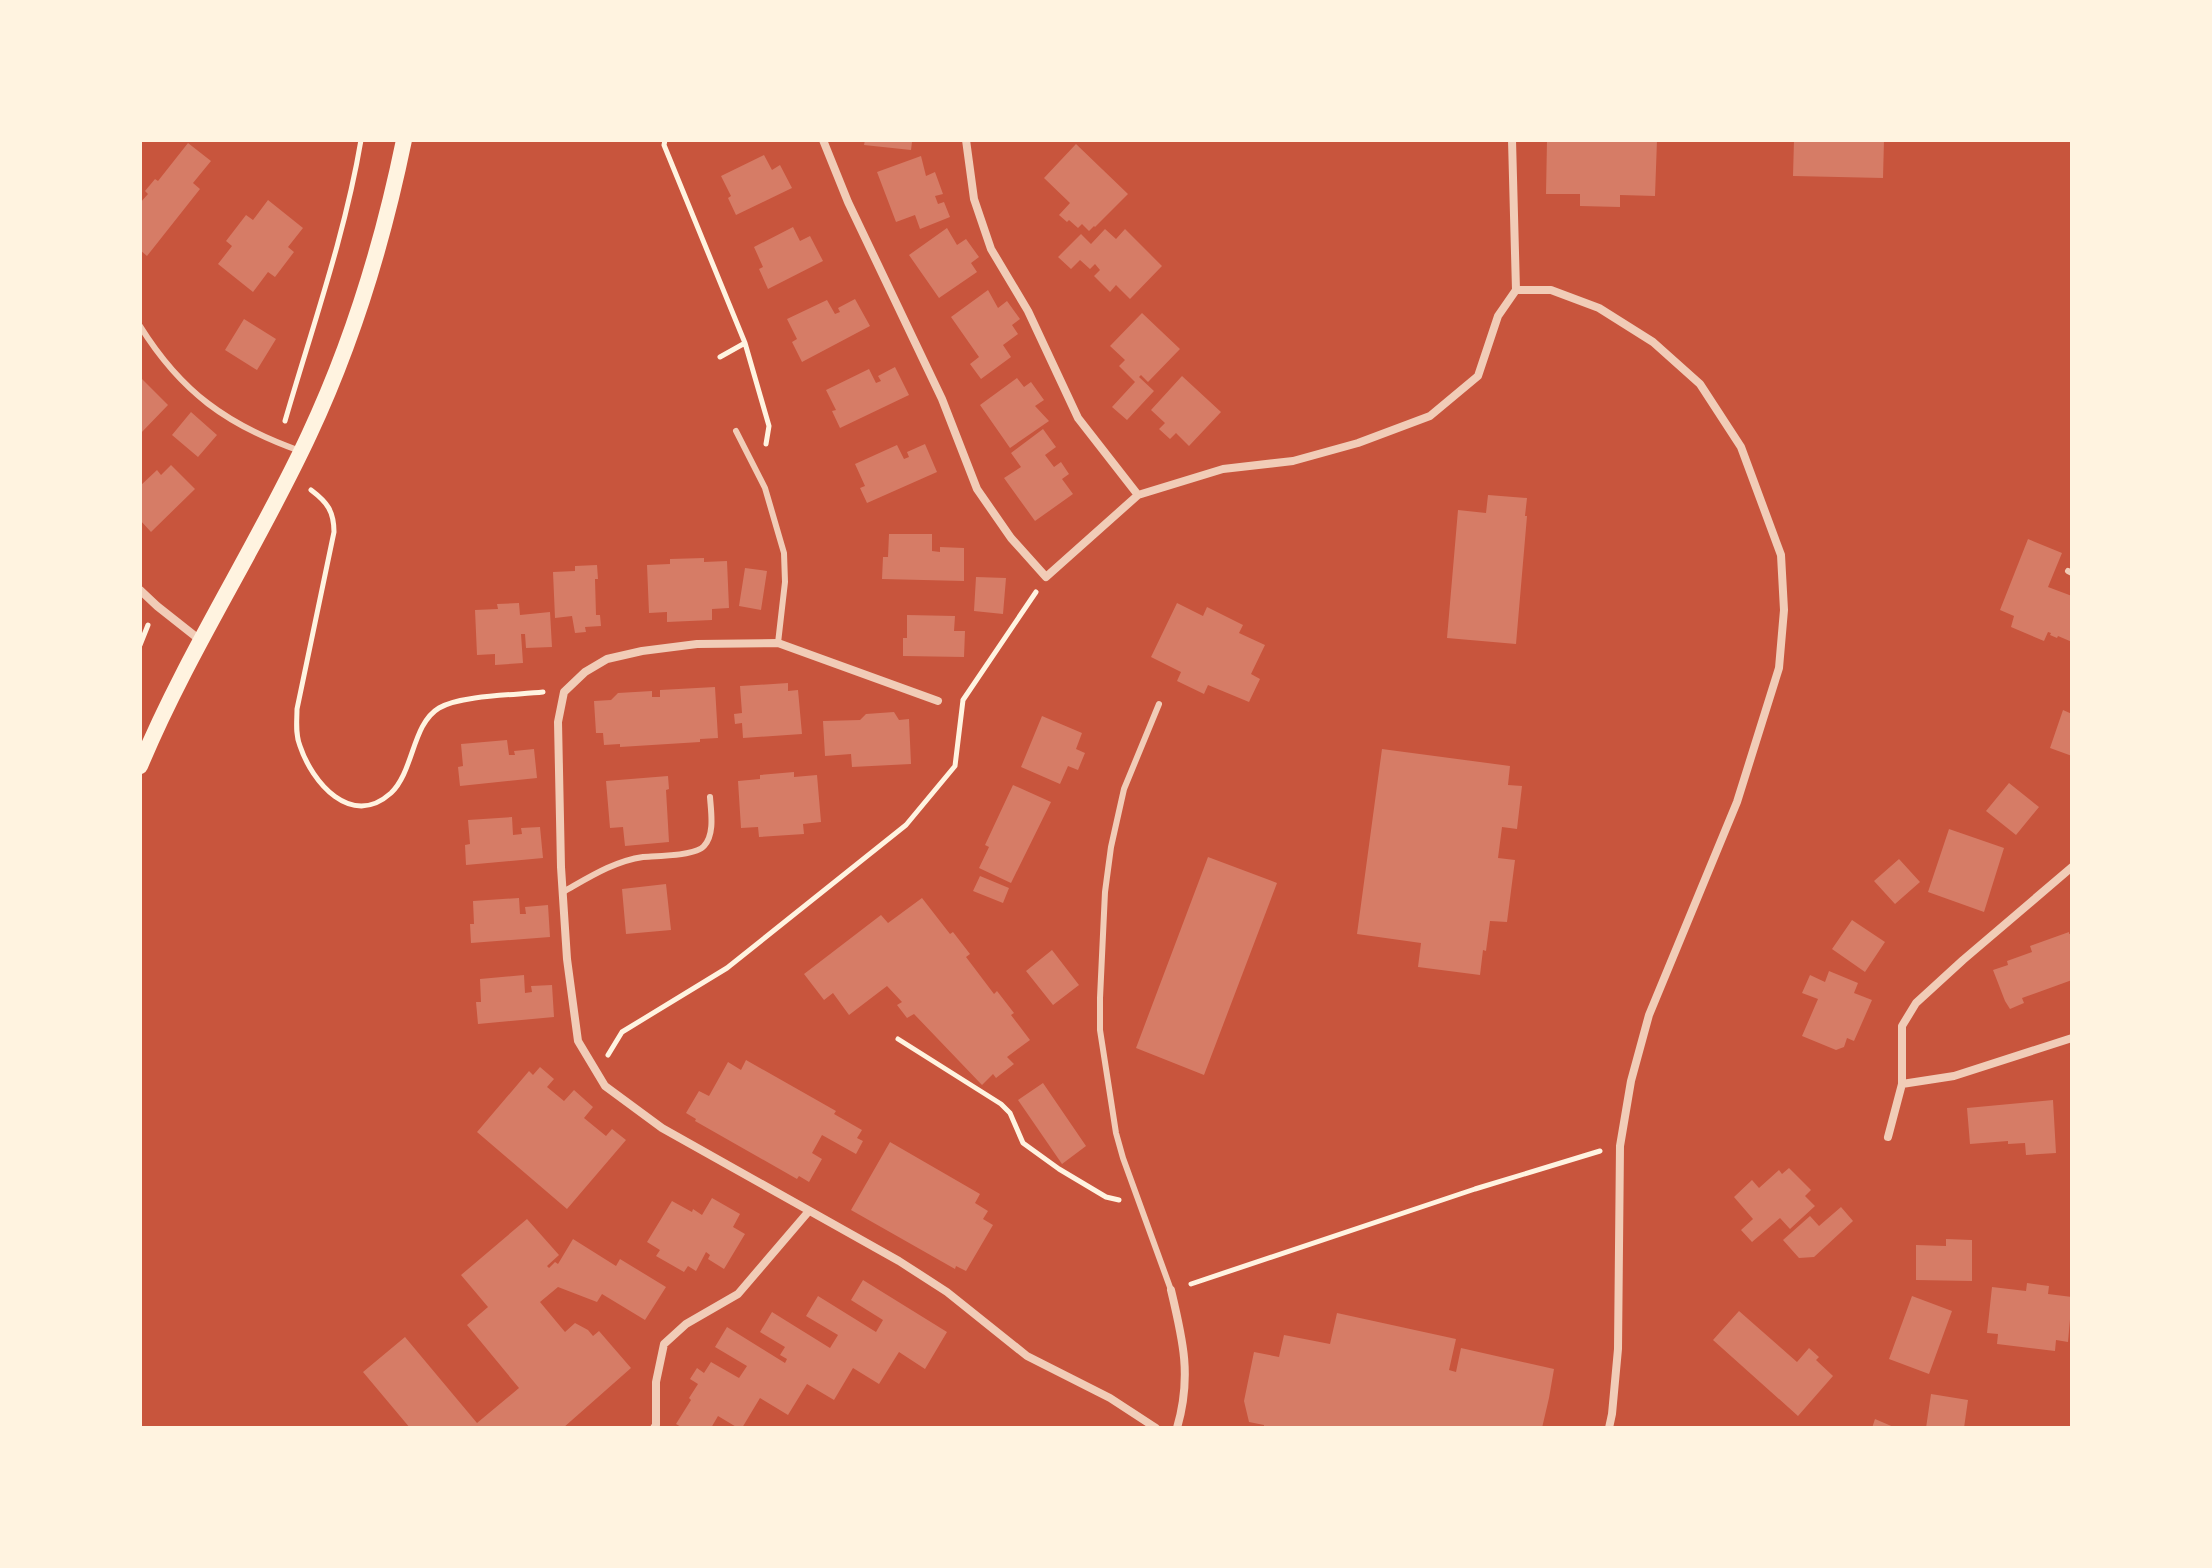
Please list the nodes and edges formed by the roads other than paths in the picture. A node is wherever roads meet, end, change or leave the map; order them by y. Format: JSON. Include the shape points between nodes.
{"nodes":[{"id":1,"x":404,"y":140,"type":"edge"},
{"id":2,"x":823,"y":140,"type":"edge"},
{"id":3,"x":966,"y":140,"type":"edge"},
{"id":4,"x":1512,"y":140,"type":"edge"},
{"id":5,"x":1516,"y":290,"type":"junction"},
{"id":6,"x":140,"y":326,"type":"edge"},
{"id":7,"x":736,"y":431,"type":"dead end"},
{"id":8,"x":301,"y":452,"type":"junction"},
{"id":9,"x":1138,"y":495,"type":"junction"},
{"id":10,"x":140,"y":590,"type":"edge"},
{"id":11,"x":200,"y":640,"type":"junction"},
{"id":12,"x":778,"y":643,"type":"junction"},
{"id":13,"x":938,"y":701,"type":"road end"},
{"id":14,"x":1159,"y":704,"type":"dead end"},
{"id":15,"x":140,"y":766,"type":"edge"},
{"id":16,"x":710,"y":797,"type":"dead end"},
{"id":17,"x":2072,"y":867,"type":"edge"},
{"id":18,"x":563,"y":892,"type":"junction"},
{"id":19,"x":2072,"y":1038,"type":"edge"},
{"id":20,"x":1902,"y":1084,"type":"junction"},
{"id":21,"x":1888,"y":1137,"type":"dead end"},
{"id":22,"x":809,"y":1211,"type":"junction"},
{"id":23,"x":1171,"y":1290,"type":"joint"},
{"id":24,"x":654,"y":1428,"type":"edge"},
{"id":25,"x":1156,"y":1428,"type":"edge"},
{"id":26,"x":1177,"y":1428,"type":"edge"},
{"id":27,"x":1609,"y":1428,"type":"edge"}],
"edges":[{"from":1,"to":8,"type":"main road","via":[[369,281]]},
{"from":2,"to":9,"type":"street","via":[[942,399],[977,489],[1011,538],[1046,577]]},
{"from":3,"to":9,"type":"street","via":[[974,199],[991,249],[1028,311],[1078,418]]},
{"from":4,"to":5,"type":"street"},
{"from":5,"to":9,"type":"street","via":[[1498,316],[1478,376],[1430,416],[1319,454],[1223,469]]},
{"from":5,"to":27,"type":"street","via":[[1551,290],[1599,308],[1653,342],[1700,384],[1741,447],[1781,555],[1779,668],[1737,802],[1649,1015],[1631,1081],[1620,1146],[1618,1349]]},
{"from":6,"to":8,"type":"lane","via":[[156,353],[205,403]]},
{"from":7,"to":12,"type":"lane","via":[[765,488],[784,553]]},
{"from":8,"to":11,"type":"main road"},
{"from":10,"to":11,"type":"street"},
{"from":11,"to":15,"type":"main road"},
{"from":12,"to":13,"type":"street"},
{"from":12,"to":18,"type":"street","via":[[697,644],[630,653],[607,659],[564,692],[558,722]]},
{"from":14,"to":23,"type":"lane","via":[[1124,789],[1111,847],[1100,1030],[1116,1133]]},
{"from":16,"to":18,"type":"lane","via":[[711,832],[704,847],[612,865]]},
{"from":17,"to":20,"type":"street","via":[[1916,1003],[1902,1026]]},
{"from":18,"to":22,"type":"street","via":[[578,1041],[605,1086],[662,1128]]},
{"from":19,"to":20,"type":"street","via":[[1954,1076]]},
{"from":20,"to":21,"type":"street"},
{"from":22,"to":24,"type":"street","via":[[738,1294],[686,1324],[664,1344]]},
{"from":22,"to":25,"type":"street","via":[[947,1292],[1027,1356]]},
{"from":23,"to":26,"type":"street","via":[[1186,1372]]}]}
